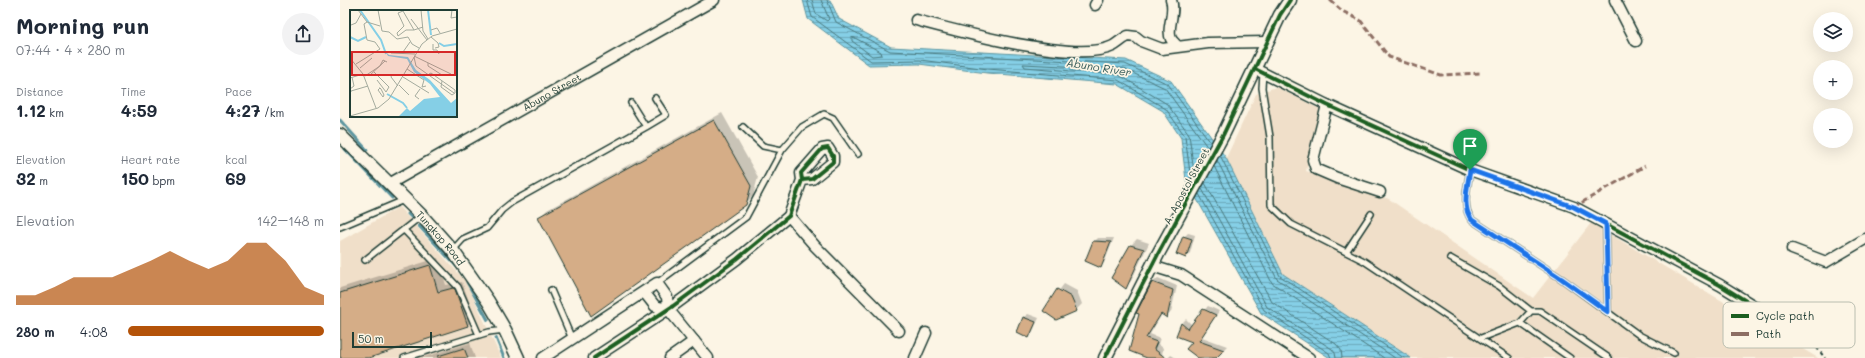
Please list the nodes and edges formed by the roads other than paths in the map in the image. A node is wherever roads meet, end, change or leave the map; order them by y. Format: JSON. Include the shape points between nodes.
{"nodes":[{"id":1,"x":714,"y":0,"type":"edge"},
{"id":2,"x":1171,"y":0,"type":"edge"},
{"id":3,"x":1290,"y":0,"type":"edge"},
{"id":4,"x":1615,"y":0,"type":"edge"},
{"id":5,"x":916,"y":20,"type":"dead end"},
{"id":6,"x":1636,"y":41,"type":"dead end"},
{"id":7,"x":1267,"y":42,"type":"junction"},
{"id":8,"x":1177,"y":46,"type":"junction"},
{"id":9,"x":1259,"y":71,"type":"junction"},
{"id":10,"x":655,"y":98,"type":"dead end"},
{"id":11,"x":631,"y":103,"type":"dead end"},
{"id":12,"x":1327,"y":105,"type":"junction"},
{"id":13,"x":646,"y":127,"type":"junction"},
{"id":14,"x":743,"y":127,"type":"dead end"},
{"id":15,"x":342,"y":140,"type":"edge"},
{"id":16,"x":782,"y":150,"type":"junction"},
{"id":17,"x":858,"y":154,"type":"dead end"},
{"id":18,"x":1470,"y":170,"type":"junction"},
{"id":19,"x":802,"y":180,"type":"dead end"},
{"id":20,"x":389,"y":184,"type":"junction"},
{"id":21,"x":1380,"y":192,"type":"dead end"},
{"id":22,"x":404,"y":200,"type":"junction"},
{"id":23,"x":1371,"y":214,"type":"dead end"},
{"id":24,"x":421,"y":215,"type":"junction"},
{"id":25,"x":790,"y":216,"type":"junction"},
{"id":26,"x":1606,"y":224,"type":"junction"},
{"id":27,"x":340,"y":227,"type":"edge"},
{"id":28,"x":404,"y":230,"type":"junction"},
{"id":29,"x":1865,"y":239,"type":"edge"},
{"id":30,"x":1792,"y":249,"type":"dead end"},
{"id":31,"x":453,"y":251,"type":"junction"},
{"id":32,"x":1346,"y":252,"type":"junction"},
{"id":33,"x":1450,"y":258,"type":"dead end"},
{"id":34,"x":365,"y":260,"type":"dead end"},
{"id":35,"x":1152,"y":266,"type":"junction"},
{"id":36,"x":657,"y":283,"type":"junction"},
{"id":37,"x":551,"y":290,"type":"dead end"},
{"id":38,"x":644,"y":292,"type":"junction"},
{"id":39,"x":1748,"y":302,"type":"edge"},
{"id":40,"x":668,"y":309,"type":"junction"},
{"id":41,"x":1531,"y":311,"type":"junction"},
{"id":42,"x":1608,"y":312,"type":"junction"},
{"id":43,"x":1520,"y":322,"type":"junction"},
{"id":44,"x":505,"y":330,"type":"junction"},
{"id":45,"x":899,"y":331,"type":"dead end"},
{"id":46,"x":926,"y":333,"type":"dead end"},
{"id":47,"x":479,"y":335,"type":"junction"},
{"id":48,"x":1481,"y":338,"type":"junction"},
{"id":49,"x":572,"y":339,"type":"junction"},
{"id":50,"x":694,"y":341,"type":"junction"},
{"id":51,"x":1674,"y":353,"type":"dead end"},
{"id":52,"x":404,"y":358,"type":"edge"},
{"id":53,"x":518,"y":358,"type":"edge"},
{"id":54,"x":543,"y":358,"type":"edge"},
{"id":55,"x":594,"y":358,"type":"edge"},
{"id":56,"x":670,"y":358,"type":"edge"},
{"id":57,"x":708,"y":358,"type":"edge"},
{"id":58,"x":915,"y":358,"type":"edge"},
{"id":59,"x":1105,"y":358,"type":"edge"},
{"id":60,"x":1309,"y":358,"type":"edge"},
{"id":61,"x":1509,"y":358,"type":"edge"},
{"id":62,"x":1570,"y":358,"type":"edge"},
{"id":63,"x":1610,"y":358,"type":"edge"}],
"edges":[{"from":1,"to":20,"type":"street","name":"Abuno Street"},
{"from":2,"to":8,"type":"street","via":[[1171,39]]},
{"from":3,"to":7,"type":"street","name":"A. Apostol Street","via":[[1280,14]]},
{"from":4,"to":6,"type":"street"},
{"from":5,"to":8,"type":"street","via":[[972,35],[1060,50],[1095,50],[1112,46],[1128,36],[1162,49]]},
{"from":7,"to":8,"type":"street"},
{"from":7,"to":9,"type":"street","name":"A. Apostol Street"},
{"from":9,"to":12,"type":"street"},
{"from":9,"to":32,"type":"lane","via":[[1270,137],[1271,205],[1291,224]]},
{"from":9,"to":35,"type":"street","name":"A. Apostol Street"},
{"from":10,"to":13,"type":"lane","via":[[666,115]]},
{"from":11,"to":13,"type":"lane"},
{"from":12,"to":18,"type":"street"},
{"from":12,"to":21,"type":"street","via":[[1313,160],[1316,169]]},
{"from":13,"to":31,"type":"lane","via":[[512,202],[487,228],[462,239]]},
{"from":14,"to":16,"type":"lane","via":[[763,146]]},
{"from":15,"to":20,"type":"street","name":"Tungkop Road"},
{"from":16,"to":17,"type":"lane","via":[[802,127],[824,114],[833,118]]},
{"from":16,"to":36,"type":"lane","via":[[746,217]]},
{"from":18,"to":26,"type":"street","via":[[1574,207]]},
{"from":18,"to":42,"type":"lane","via":[[1466,203],[1472,220]]},
{"from":19,"to":25,"type":"street"},
{"from":20,"to":22,"type":"street","name":"Tungkop Road"},
{"from":22,"to":24,"type":"street","name":"Tungkop Road"},
{"from":22,"to":27,"type":"lane"},
{"from":23,"to":32,"type":"lane"},
{"from":24,"to":28,"type":"lane"},
{"from":24,"to":31,"type":"street","name":"Tungkop Road"},
{"from":25,"to":40,"type":"street","via":[[737,259]]},
{"from":25,"to":45,"type":"street","via":[[815,246]]},
{"from":26,"to":39,"type":"street"},
{"from":26,"to":42,"type":"lane"},
{"from":28,"to":34,"type":"lane"},
{"from":28,"to":47,"type":"lane","via":[[458,287]]},
{"from":29,"to":30,"type":"street","via":[[1826,262]]},
{"from":31,"to":44,"type":"street","name":"Tungkop Road"},
{"from":32,"to":48,"type":"lane","via":[[1364,261]]},
{"from":33,"to":41,"type":"lane","via":[[1499,286]]},
{"from":35,"to":59,"type":"street","name":"A. Apostol Street"},
{"from":35,"to":60,"type":"street","via":[[1181,275]]},
{"from":36,"to":38,"type":"street"},
{"from":36,"to":40,"type":"street","via":[[667,297]]},
{"from":37,"to":49,"type":"lane"},
{"from":38,"to":40,"type":"street","via":[[655,306]]},
{"from":38,"to":49,"type":"street"},
{"from":40,"to":50,"type":"street"},
{"from":40,"to":55,"type":"street"},
{"from":41,"to":43,"type":"lane"},
{"from":41,"to":63,"type":"lane","via":[[1540,311]]},
{"from":42,"to":51,"type":"lane","via":[[1639,335]]},
{"from":43,"to":48,"type":"lane"},
{"from":43,"to":62,"type":"lane"},
{"from":44,"to":47,"type":"lane"},
{"from":44,"to":53,"type":"street","name":"Tungkop Road"},
{"from":46,"to":58,"type":"street"},
{"from":47,"to":52,"type":"lane"},
{"from":48,"to":61,"type":"lane"},
{"from":49,"to":54,"type":"street"},
{"from":50,"to":56,"type":"street"},
{"from":50,"to":57,"type":"street"}]}
